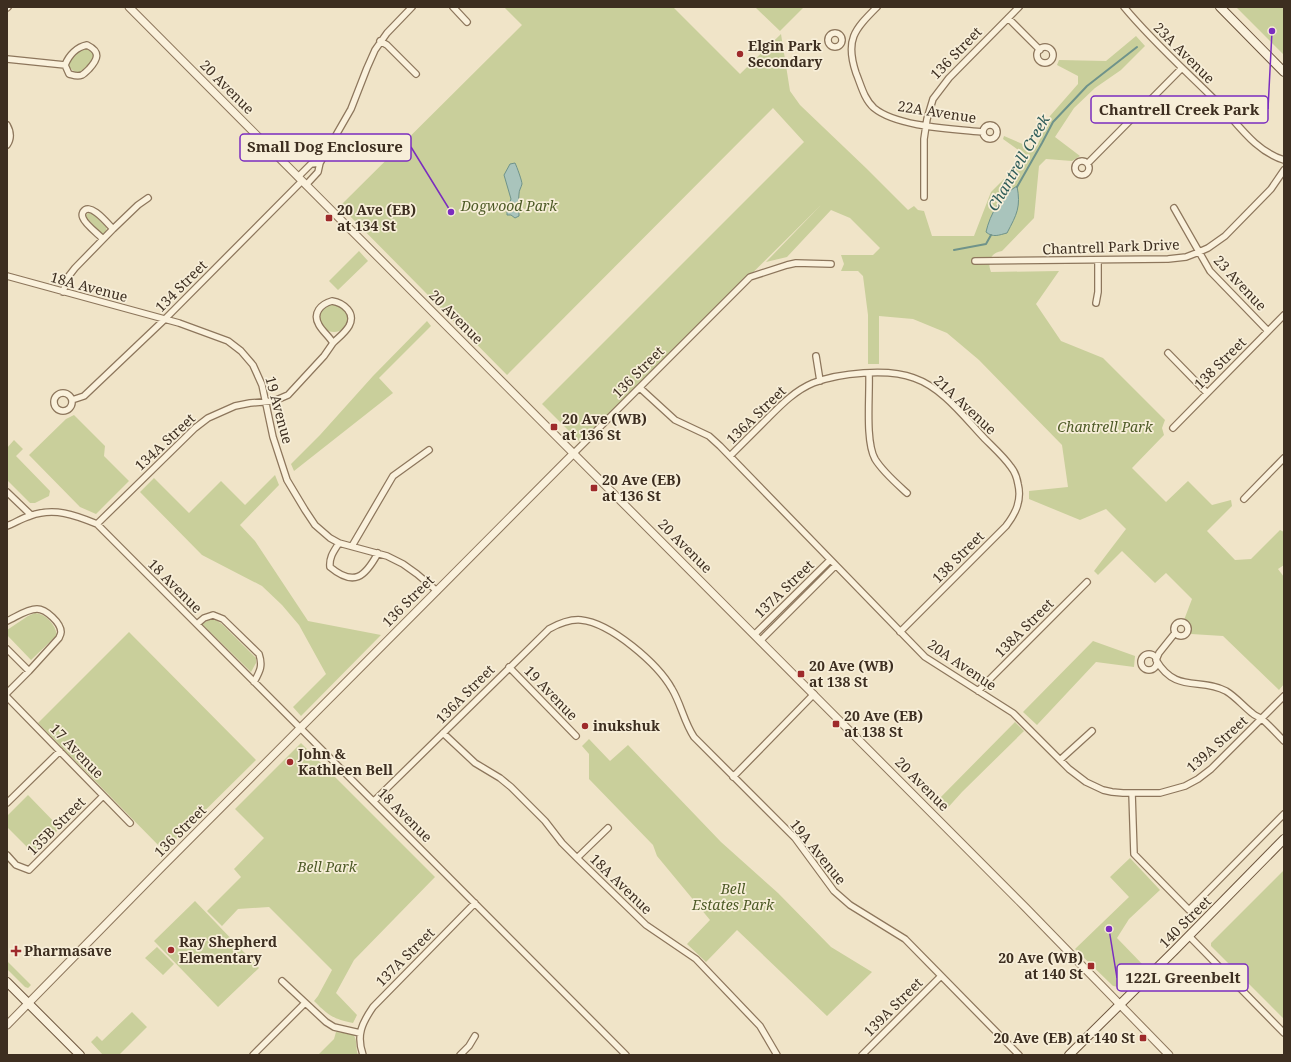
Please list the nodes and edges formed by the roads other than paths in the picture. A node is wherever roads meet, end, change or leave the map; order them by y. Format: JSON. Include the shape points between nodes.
{"nodes":[{"id":1,"x":129,"y":7,"type":"edge"},
{"id":2,"x":412,"y":7,"type":"edge"},
{"id":3,"x":453,"y":7,"type":"edge"},
{"id":4,"x":877,"y":7,"type":"edge"},
{"id":5,"x":1019,"y":7,"type":"edge"},
{"id":6,"x":1124,"y":7,"type":"edge"},
{"id":7,"x":1220,"y":7,"type":"edge"},
{"id":8,"x":1008,"y":18,"type":"junction"},
{"id":9,"x":468,"y":22,"type":"dead end"},
{"id":10,"x":842,"y":40,"type":"dead end"},
{"id":11,"x":380,"y":41,"type":"junction"},
{"id":12,"x":851,"y":42,"type":"junction"},
{"id":13,"x":1040,"y":50,"type":"dead end"},
{"id":14,"x":7,"y":59,"type":"edge"},
{"id":15,"x":66,"y":65,"type":"junction"},
{"id":16,"x":1182,"y":68,"type":"junction"},
{"id":17,"x":1284,"y":72,"type":"edge"},
{"id":18,"x":416,"y":74,"type":"dead end"},
{"id":19,"x":7,"y":125,"type":"edge"},
{"id":20,"x":926,"y":126,"type":"junction"},
{"id":21,"x":982,"y":132,"type":"dead end"},
{"id":22,"x":7,"y":146,"type":"edge"},
{"id":23,"x":1284,"y":160,"type":"edge"},
{"id":24,"x":320,"y":163,"type":"junction"},
{"id":25,"x":1088,"y":163,"type":"dead end"},
{"id":26,"x":1284,"y":170,"type":"edge"},
{"id":27,"x":302,"y":181,"type":"junction"},
{"id":28,"x":924,"y":197,"type":"dead end"},
{"id":29,"x":148,"y":198,"type":"dead end"},
{"id":30,"x":1174,"y":208,"type":"dead end"},
{"id":31,"x":113,"y":229,"type":"junction"},
{"id":32,"x":103,"y":239,"type":"junction"},
{"id":33,"x":1199,"y":252,"type":"junction"},
{"id":34,"x":1098,"y":260,"type":"junction"},
{"id":35,"x":975,"y":261,"type":"dead end"},
{"id":36,"x":831,"y":264,"type":"dead end"},
{"id":37,"x":7,"y":276,"type":"edge"},
{"id":38,"x":63,"y":292,"type":"junction"},
{"id":39,"x":1096,"y":302,"type":"dead end"},
{"id":40,"x":1284,"y":315,"type":"edge"},
{"id":41,"x":164,"y":320,"type":"junction"},
{"id":42,"x":1268,"y":331,"type":"junction"},
{"id":43,"x":333,"y":343,"type":"junction"},
{"id":44,"x":1168,"y":353,"type":"dead end"},
{"id":45,"x":816,"y":356,"type":"dead end"},
{"id":46,"x":869,"y":372,"type":"junction"},
{"id":47,"x":820,"y":381,"type":"junction"},
{"id":48,"x":640,"y":388,"type":"junction"},
{"id":49,"x":1207,"y":393,"type":"junction"},
{"id":50,"x":72,"y":400,"type":"dead end"},
{"id":51,"x":266,"y":402,"type":"junction"},
{"id":52,"x":1174,"y":428,"type":"dead end"},
{"id":53,"x":428,"y":450,"type":"dead end"},
{"id":54,"x":574,"y":454,"type":"junction"},
{"id":55,"x":730,"y":456,"type":"junction"},
{"id":56,"x":1284,"y":458,"type":"edge"},
{"id":57,"x":7,"y":492,"type":"edge"},
{"id":58,"x":1020,"y":492,"type":"joint"},
{"id":59,"x":907,"y":493,"type":"dead end"},
{"id":60,"x":1244,"y":499,"type":"dead end"},
{"id":61,"x":31,"y":515,"type":"junction"},
{"id":62,"x":97,"y":524,"type":"junction"},
{"id":63,"x":7,"y":526,"type":"edge"},
{"id":64,"x":339,"y":543,"type":"junction"},
{"id":65,"x":352,"y":546,"type":"junction"},
{"id":66,"x":378,"y":553,"type":"junction"},
{"id":67,"x":830,"y":560,"type":"junction"},
{"id":68,"x":835,"y":566,"type":"junction"},
{"id":69,"x":1087,"y":582,"type":"dead end"},
{"id":70,"x":437,"y":591,"type":"junction"},
{"id":71,"x":798,"y":591,"type":"junction"},
{"id":72,"x":804,"y":597,"type":"junction"},
{"id":73,"x":582,"y":620,"type":"joint"},
{"id":74,"x":7,"y":621,"type":"edge"},
{"id":75,"x":197,"y":624,"type":"junction"},
{"id":76,"x":900,"y":632,"type":"junction"},
{"id":77,"x":1175,"y":633,"type":"dead end"},
{"id":78,"x":754,"y":634,"type":"junction"},
{"id":79,"x":760,"y":641,"type":"junction"},
{"id":80,"x":7,"y":649,"type":"edge"},
{"id":81,"x":509,"y":667,"type":"junction"},
{"id":82,"x":29,"y":671,"type":"junction"},
{"id":83,"x":254,"y":682,"type":"junction"},
{"id":84,"x":978,"y":691,"type":"junction"},
{"id":85,"x":7,"y":693,"type":"edge"},
{"id":86,"x":814,"y":694,"type":"junction"},
{"id":87,"x":1284,"y":696,"type":"edge"},
{"id":88,"x":7,"y":697,"type":"edge"},
{"id":89,"x":1261,"y":719,"type":"junction"},
{"id":90,"x":301,"y":728,"type":"junction"},
{"id":91,"x":1092,"y":730,"type":"dead end"},
{"id":92,"x":443,"y":733,"type":"junction"},
{"id":93,"x":576,"y":736,"type":"dead end"},
{"id":94,"x":1284,"y":741,"type":"edge"},
{"id":95,"x":60,"y":751,"type":"junction"},
{"id":96,"x":1060,"y":760,"type":"junction"},
{"id":97,"x":733,"y":777,"type":"junction"},
{"id":98,"x":1132,"y":794,"type":"junction"},
{"id":99,"x":103,"y":796,"type":"junction"},
{"id":100,"x":374,"y":801,"type":"junction"},
{"id":101,"x":7,"y":803,"type":"edge"},
{"id":102,"x":1284,"y":814,"type":"edge"},
{"id":103,"x":130,"y":823,"type":"dead end"},
{"id":104,"x":608,"y":828,"type":"dead end"},
{"id":105,"x":1284,"y":839,"type":"edge"},
{"id":106,"x":7,"y":855,"type":"edge"},
{"id":107,"x":577,"y":858,"type":"junction"},
{"id":108,"x":475,"y":903,"type":"junction"},
{"id":109,"x":1188,"y":936,"type":"junction"},
{"id":110,"x":941,"y":976,"type":"junction"},
{"id":111,"x":282,"y":981,"type":"dead end"},
{"id":112,"x":7,"y":982,"type":"edge"},
{"id":113,"x":305,"y":1003,"type":"junction"},
{"id":114,"x":28,"y":1004,"type":"junction"},
{"id":115,"x":1120,"y":1004,"type":"junction"},
{"id":116,"x":7,"y":1025,"type":"edge"},
{"id":117,"x":360,"y":1033,"type":"junction"},
{"id":118,"x":1284,"y":1033,"type":"edge"},
{"id":119,"x":476,"y":1036,"type":"dead end"},
{"id":120,"x":80,"y":1055,"type":"edge"},
{"id":121,"x":253,"y":1055,"type":"edge"},
{"id":122,"x":363,"y":1055,"type":"edge"},
{"id":123,"x":460,"y":1055,"type":"edge"},
{"id":124,"x":626,"y":1055,"type":"edge"},
{"id":125,"x":778,"y":1055,"type":"edge"},
{"id":126,"x":862,"y":1055,"type":"edge"},
{"id":127,"x":1019,"y":1055,"type":"edge"},
{"id":128,"x":1069,"y":1055,"type":"edge"},
{"id":129,"x":1169,"y":1055,"type":"edge"}],
"edges":[{"from":1,"to":27,"type":"street","name":"20 Avenue"},
{"from":2,"to":11,"type":"street","name":"134 Street"},
{"from":3,"to":9,"type":"street"},
{"from":4,"to":12,"type":"street","via":[[860,26]]},
{"from":5,"to":8,"type":"street","name":"136 Street"},
{"from":6,"to":16,"type":"street","name":"23A Avenue","via":[[1143,30]]},
{"from":7,"to":17,"type":"main road"},
{"from":8,"to":13,"type":"street"},
{"from":8,"to":20,"type":"street","name":"136 Street","via":[[943,84],[930,107]]},
{"from":10,"to":12,"type":"street"},
{"from":11,"to":18,"type":"street"},
{"from":11,"to":24,"type":"street","name":"134 Street","via":[[370,59],[351,109]]},
{"from":12,"to":20,"type":"street","name":"22A Avenue","via":[[852,60],[865,96],[873,107],[886,116]]},
{"from":14,"to":15,"type":"street"},
{"from":15,"to":15,"type":"street","via":[[69,74],[82,75],[96,62],[97,55],[94,49],[87,45],[80,47],[68,58]]},
{"from":16,"to":23,"type":"street","name":"23A Avenue","via":[[1252,141],[1262,150]]},
{"from":16,"to":25,"type":"street"},
{"from":19,"to":22,"type":"street","via":[[10,141]]},
{"from":20,"to":21,"type":"street","name":"22A Avenue"},
{"from":20,"to":28,"type":"street","name":"136 Street"},
{"from":24,"to":27,"type":"street","name":"134 Street","via":[[318,172]]},
{"from":24,"to":27,"type":"street","name":"134 Street","via":[[312,164]]},
{"from":26,"to":33,"type":"street","name":"Chantrell Park Drive","via":[[1271,189],[1225,236]]},
{"from":27,"to":41,"type":"street","name":"134 Street"},
{"from":27,"to":54,"type":"street","name":"20 Avenue"},
{"from":29,"to":31,"type":"street"},
{"from":30,"to":33,"type":"street","name":"23 Avenue"},
{"from":31,"to":32,"type":"street"},
{"from":31,"to":32,"type":"street","via":[[93,209],[84,211],[84,220]]},
{"from":32,"to":38,"type":"street","via":[[68,277]]},
{"from":33,"to":34,"type":"street","name":"Chantrell Park Drive","via":[[1186,257],[1168,259]]},
{"from":33,"to":42,"type":"street","name":"23 Avenue","via":[[1210,271]]},
{"from":34,"to":35,"type":"street","name":"Chantrell Park Drive"},
{"from":34,"to":39,"type":"street"},
{"from":36,"to":48,"type":"street","name":"136 Street","via":[[796,263],[750,277]]},
{"from":37,"to":38,"type":"street","name":"18A Avenue"},
{"from":38,"to":41,"type":"street","name":"18A Avenue"},
{"from":40,"to":42,"type":"street","name":"138 Street"},
{"from":41,"to":50,"type":"street","name":"134 Street","via":[[84,396]]},
{"from":41,"to":51,"type":"street","name":"19 Avenue","via":[[228,341],[241,351],[253,365]]},
{"from":42,"to":49,"type":"street","name":"138 Street"},
{"from":43,"to":43,"type":"street","name":"134A Street","via":[[349,327],[351,321],[348,309],[332,301],[322,305],[318,310],[317,319]]},
{"from":43,"to":51,"type":"street","name":"134A Street","via":[[288,395]]},
{"from":44,"to":49,"type":"street"},
{"from":45,"to":47,"type":"street"},
{"from":46,"to":47,"type":"street","name":"136A Street"},
{"from":46,"to":58,"type":"street","name":"21A Avenue","via":[[905,375],[932,387],[1006,460],[1016,474]]},
{"from":46,"to":59,"type":"street","via":[[870,436],[873,454],[883,469]]},
{"from":47,"to":55,"type":"street","name":"136A Street","via":[[790,396]]},
{"from":48,"to":54,"type":"street","name":"136 Street"},
{"from":48,"to":55,"type":"street","name":"20A Avenue","via":[[675,420],[709,436]]},
{"from":49,"to":52,"type":"street","name":"138 Street"},
{"from":51,"to":62,"type":"street","name":"134A Street","via":[[235,406],[208,418]]},
{"from":51,"to":64,"type":"street","name":"19 Avenue","via":[[276,450],[295,494],[315,525]]},
{"from":53,"to":65,"type":"street","via":[[393,476]]},
{"from":54,"to":70,"type":"street","name":"136 Street"},
{"from":54,"to":78,"type":"street","name":"20 Avenue"},
{"from":55,"to":67,"type":"street","name":"20A Avenue"},
{"from":56,"to":60,"type":"street"},
{"from":57,"to":61,"type":"street"},
{"from":58,"to":76,"type":"street","name":"138 Street","via":[[1015,515],[1006,526]]},
{"from":61,"to":62,"type":"street","via":[[53,512],[70,514]]},
{"from":61,"to":63,"type":"street"},
{"from":62,"to":75,"type":"street","name":"18 Avenue"},
{"from":64,"to":65,"type":"street","name":"19 Avenue"},
{"from":64,"to":66,"type":"street","via":[[332,554],[330,567],[350,579],[369,568]]},
{"from":65,"to":66,"type":"street","name":"19 Avenue"},
{"from":66,"to":70,"type":"street","name":"19 Avenue","via":[[403,564]]},
{"from":67,"to":68,"type":"street","name":"20A Avenue"},
{"from":67,"to":71,"type":"street","name":"137A Street"},
{"from":68,"to":72,"type":"street","name":"137A Street"},
{"from":68,"to":76,"type":"street","name":"20A Avenue"},
{"from":69,"to":84,"type":"street","name":"138A Street"},
{"from":70,"to":90,"type":"street","name":"136 Street"},
{"from":71,"to":72,"type":"street"},
{"from":71,"to":78,"type":"street","name":"137A Street"},
{"from":72,"to":79,"type":"street","name":"137A Street"},
{"from":73,"to":81,"type":"street","name":"136A Street","via":[[565,622],[549,629]]},
{"from":73,"to":97,"type":"street","name":"19A Avenue","via":[[599,625],[623,638],[636,649],[673,690],[694,737]]},
{"from":74,"to":82,"type":"street","via":[[37,609],[44,610],[58,624],[60,638]]},
{"from":75,"to":83,"type":"street","name":"18 Avenue"},
{"from":75,"to":83,"type":"street","via":[[213,615],[223,619],[259,654],[262,662]]},
{"from":76,"to":84,"type":"street","name":"20A Avenue","via":[[930,662]]},
{"from":77,"to":89,"type":"street","via":[[1156,660],[1161,668],[1174,678],[1191,684],[1210,685],[1228,692]]},
{"from":78,"to":79,"type":"street","name":"20 Avenue"},
{"from":79,"to":86,"type":"street","name":"20 Avenue"},
{"from":80,"to":82,"type":"street"},
{"from":81,"to":92,"type":"street","name":"136A Street"},
{"from":81,"to":93,"type":"street","name":"19 Avenue"},
{"from":82,"to":85,"type":"street"},
{"from":83,"to":90,"type":"street","name":"18 Avenue"},
{"from":84,"to":96,"type":"street","name":"20A Avenue","via":[[1013,713]]},
{"from":86,"to":97,"type":"street"},
{"from":86,"to":115,"type":"street","name":"20 Avenue"},
{"from":87,"to":89,"type":"street","name":"139A Street"},
{"from":88,"to":95,"type":"street","name":"17 Avenue"},
{"from":89,"to":94,"type":"street"},
{"from":89,"to":98,"type":"street","name":"139A Street","via":[[1198,779],[1179,789]]},
{"from":90,"to":100,"type":"street","name":"18 Avenue"},
{"from":90,"to":114,"type":"street","name":"136 Street"},
{"from":91,"to":96,"type":"street"},
{"from":92,"to":100,"type":"street","name":"136A Street"},
{"from":92,"to":107,"type":"street","name":"18A Avenue","via":[[475,763],[512,787]]},
{"from":95,"to":99,"type":"street","name":"17 Avenue"},
{"from":95,"to":101,"type":"street"},
{"from":96,"to":98,"type":"street","name":"20A Avenue","via":[[1076,775],[1094,786],[1112,792]]},
{"from":97,"to":110,"type":"street","name":"19A Avenue","via":[[795,838],[834,891],[850,905],[905,940]]},
{"from":98,"to":102,"type":"street","via":[[1134,854],[1189,910]]},
{"from":99,"to":103,"type":"street","name":"17 Avenue"},
{"from":99,"to":106,"type":"street","name":"135B Street","via":[[28,870],[16,865]]},
{"from":100,"to":108,"type":"street","name":"18 Avenue"},
{"from":104,"to":107,"type":"street"},
{"from":105,"to":109,"type":"main road","name":"140 Street"},
{"from":107,"to":125,"type":"street","name":"18A Avenue","via":[[646,925],[696,959],[760,1026]]},
{"from":108,"to":117,"type":"street","name":"137A Street","via":[[373,1007],[364,1020]]},
{"from":108,"to":124,"type":"street","name":"18 Avenue"},
{"from":109,"to":115,"type":"main road","name":"140 Street"},
{"from":109,"to":118,"type":"street"},
{"from":110,"to":126,"type":"street","name":"139A Street"},
{"from":110,"to":127,"type":"street","name":"19A Avenue"},
{"from":111,"to":113,"type":"street"},
{"from":112,"to":114,"type":"main road"},
{"from":113,"to":117,"type":"street","via":[[330,1025]]},
{"from":113,"to":121,"type":"street"},
{"from":114,"to":116,"type":"street","name":"136 Street"},
{"from":114,"to":120,"type":"main road"},
{"from":115,"to":128,"type":"main road","name":"140 Street"},
{"from":115,"to":129,"type":"street","name":"20 Avenue"},
{"from":117,"to":122,"type":"street"},
{"from":119,"to":123,"type":"street"}]}
